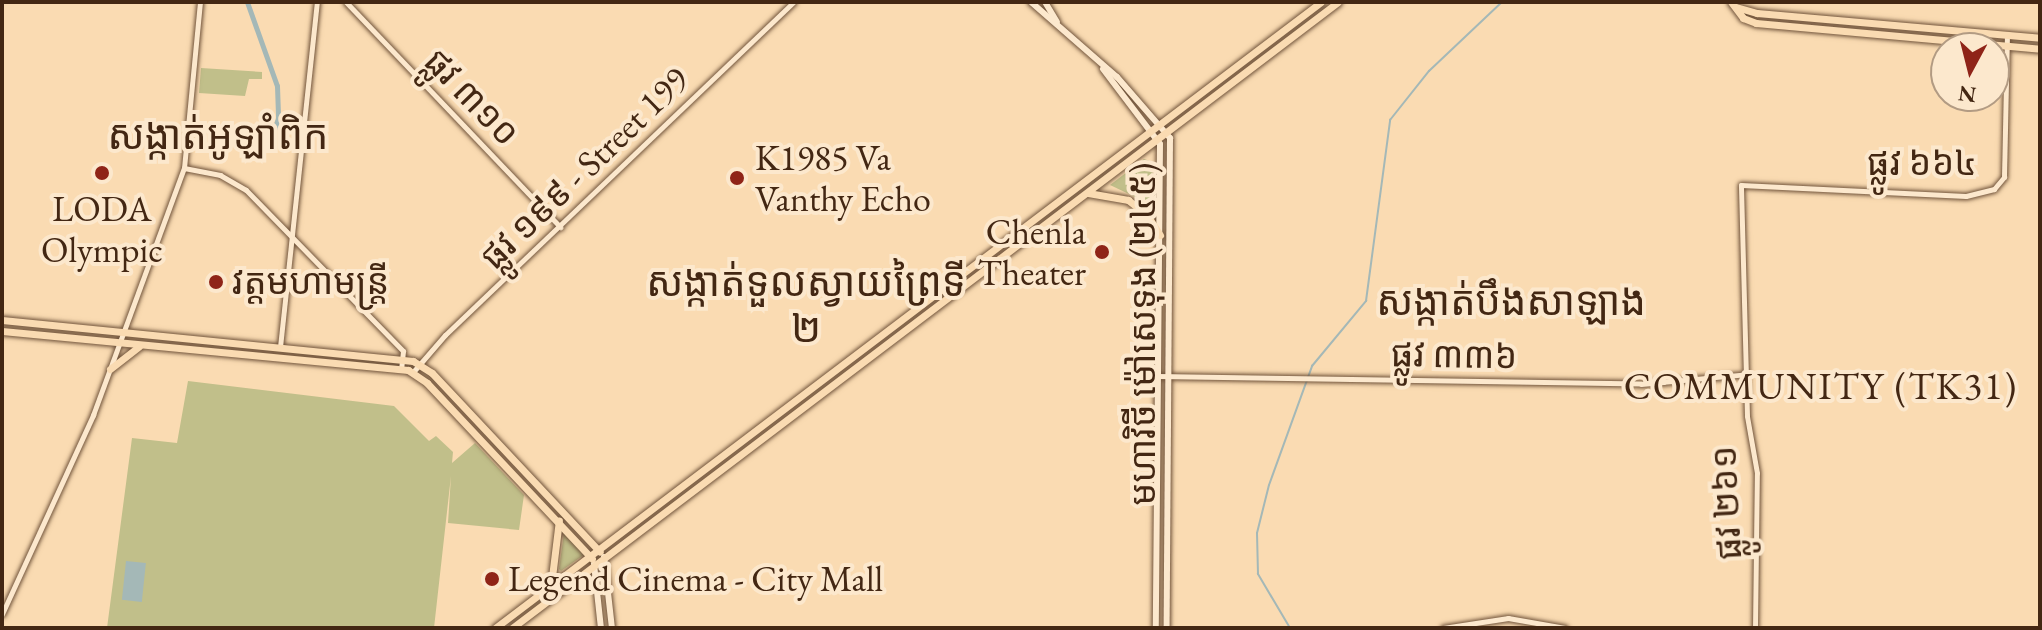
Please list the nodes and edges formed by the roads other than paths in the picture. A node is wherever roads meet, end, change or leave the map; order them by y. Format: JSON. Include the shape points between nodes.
{"nodes":[{"id":1,"x":200,"y":2,"type":"edge"},
{"id":2,"x":317,"y":2,"type":"edge"},
{"id":3,"x":346,"y":2,"type":"edge"},
{"id":4,"x":794,"y":2,"type":"edge"},
{"id":5,"x":1031,"y":2,"type":"edge"},
{"id":6,"x":1045,"y":2,"type":"edge"},
{"id":7,"x":1321,"y":2,"type":"edge"},
{"id":8,"x":1338,"y":2,"type":"edge"},
{"id":9,"x":1732,"y":4,"type":"edge"},
{"id":10,"x":1057,"y":22,"type":"junction"},
{"id":11,"x":1973,"y":32,"type":"edge"},
{"id":12,"x":2010,"y":35,"type":"edge"},
{"id":13,"x":2040,"y":38,"type":"edge"},
{"id":14,"x":1930,"y":39,"type":"edge"},
{"id":15,"x":2010,"y":46,"type":"edge"},
{"id":16,"x":2040,"y":49,"type":"edge"},
{"id":17,"x":1103,"y":69,"type":"junction"},
{"id":18,"x":2005,"y":112,"type":"edge"},
{"id":19,"x":1161,"y":123,"type":"junction"},
{"id":20,"x":1153,"y":129,"type":"junction"},
{"id":21,"x":1167,"y":131,"type":"junction"},
{"id":22,"x":1158,"y":138,"type":"junction"},
{"id":23,"x":184,"y":168,"type":"junction"},
{"id":24,"x":1741,"y":185,"type":"joint"},
{"id":25,"x":1085,"y":193,"type":"junction"},
{"id":26,"x":560,"y":227,"type":"junction"},
{"id":27,"x":1160,"y":235,"type":"junction"},
{"id":28,"x":292,"y":238,"type":"junction"},
{"id":29,"x":2,"y":320,"type":"edge"},
{"id":30,"x":2,"y":331,"type":"edge"},
{"id":31,"x":124,"y":332,"type":"junction"},
{"id":32,"x":120,"y":342,"type":"junction"},
{"id":33,"x":146,"y":344,"type":"junction"},
{"id":34,"x":280,"y":347,"type":"junction"},
{"id":35,"x":402,"y":359,"type":"junction"},
{"id":36,"x":419,"y":363,"type":"junction"},
{"id":37,"x":110,"y":369,"type":"junction"},
{"id":38,"x":401,"y":369,"type":"junction"},
{"id":39,"x":413,"y":372,"type":"junction"},
{"id":40,"x":1748,"y":374,"type":"junction"},
{"id":41,"x":1158,"y":376,"type":"junction"},
{"id":42,"x":1169,"y":376,"type":"junction"},
{"id":43,"x":559,"y":520,"type":"junction"},
{"id":44,"x":598,"y":549,"type":"junction"},
{"id":45,"x":590,"y":555,"type":"junction"},
{"id":46,"x":604,"y":557,"type":"junction"},
{"id":47,"x":594,"y":564,"type":"junction"},
{"id":48,"x":551,"y":585,"type":"junction"},
{"id":49,"x":2,"y":614,"type":"edge"},
{"id":50,"x":495,"y":628,"type":"edge"},
{"id":51,"x":512,"y":628,"type":"edge"},
{"id":52,"x":601,"y":628,"type":"edge"},
{"id":53,"x":612,"y":628,"type":"edge"},
{"id":54,"x":1156,"y":628,"type":"edge"},
{"id":55,"x":1167,"y":628,"type":"edge"},
{"id":56,"x":1443,"y":628,"type":"edge"},
{"id":57,"x":1565,"y":628,"type":"edge"},
{"id":58,"x":1755,"y":628,"type":"edge"}],
"edges":[{"from":1,"to":23,"type":"street"},
{"from":2,"to":28,"type":"street"},
{"from":3,"to":26,"type":"street","name":"ផ្លូវ ៣១០"},
{"from":4,"to":26,"type":"street","name":"ផ្លូវ ១៩៩ - Street 199"},
{"from":5,"to":10,"type":"main road","name":"មហាវិថី ម៉ៅសេទុង (២៤៥)"},
{"from":6,"to":10,"type":"main road","name":"មហាវិថី ម៉ៅសេទុង (២៤៥)"},
{"from":7,"to":19,"type":"main road"},
{"from":8,"to":21,"type":"main road"},
{"from":9,"to":11,"type":"main road","via":[[1757,13]]},
{"from":9,"to":14,"type":"main road","via":[[1756,23]]},
{"from":10,"to":17,"type":"main road","name":"មហាវិថី ម៉ៅសេទុង (២៤៥)"},
{"from":12,"to":13,"type":"main road"},
{"from":15,"to":16,"type":"main road"},
{"from":17,"to":19,"type":"main road","name":"មហាវិថី ម៉ៅសេទុង (២៤៥)"},
{"from":17,"to":20,"type":"main road","name":"មហាវិថី ម៉ៅសេទុង (២៤៥)","via":[[1110,84]]},
{"from":18,"to":24,"type":"street","name":"ផ្លូវ ៦៦៤","via":[[2004,177],[1984,195]]},
{"from":19,"to":20,"type":"main road"},
{"from":19,"to":21,"type":"main road","name":"មហាវិថី ម៉ៅសេទុង (២៤៥)"},
{"from":20,"to":22,"type":"main road","name":"មហាវិថី ម៉ៅសេទុង (២៤៥)"},
{"from":20,"to":44,"type":"main road"},
{"from":21,"to":22,"type":"main road"},
{"from":21,"to":42,"type":"main road","name":"មហាវិថី ម៉ៅសេទុង (២៤៥)"},
{"from":22,"to":25,"type":"main road"},
{"from":22,"to":27,"type":"main road","name":"មហាវិថី ម៉ៅសេទុង (២៤៥)"},
{"from":23,"to":28,"type":"street","via":[[238,184]]},
{"from":23,"to":31,"type":"street"},
{"from":24,"to":40,"type":"street","name":"ផ្លូវ ២៦១"},
{"from":25,"to":27,"type":"main road","via":[[1128,200]]},
{"from":25,"to":46,"type":"main road"},
{"from":26,"to":36,"type":"street","name":"ផ្លូវ ១៩៩ - Street 199"},
{"from":27,"to":41,"type":"main road","name":"មហាវិថី ម៉ៅសេទុង (២៤៥)"},
{"from":28,"to":34,"type":"street"},
{"from":28,"to":35,"type":"street","via":[[403,351]]},
{"from":29,"to":31,"type":"main road"},
{"from":30,"to":32,"type":"main road"},
{"from":31,"to":32,"type":"street"},
{"from":31,"to":34,"type":"main road"},
{"from":32,"to":33,"type":"main road"},
{"from":32,"to":37,"type":"street"},
{"from":33,"to":37,"type":"main road"},
{"from":33,"to":38,"type":"main road"},
{"from":34,"to":35,"type":"main road"},
{"from":35,"to":36,"type":"main road"},
{"from":35,"to":38,"type":"street"},
{"from":36,"to":39,"type":"street","name":"ផ្លូវ ១៩៩ - Street 199"},
{"from":36,"to":44,"type":"main road"},
{"from":37,"to":49,"type":"street"},
{"from":38,"to":39,"type":"main road"},
{"from":39,"to":43,"type":"main road"},
{"from":40,"to":42,"type":"street","name":"ផ្លូវ ៣៣៦","via":[[1641,384]]},
{"from":40,"to":58,"type":"street","name":"ផ្លូវ ២៦១","via":[[1747,416],[1757,473]]},
{"from":41,"to":42,"type":"street","name":"ផ្លូវ ៣៣៦"},
{"from":41,"to":54,"type":"main road","name":"មហាវិថី ម៉ៅសេទុង (២៤៥)"},
{"from":42,"to":55,"type":"main road","name":"មហាវិថី ម៉ៅសេទុង (២៤៥)"},
{"from":43,"to":45,"type":"main road"},
{"from":43,"to":48,"type":"main road"},
{"from":44,"to":45,"type":"main road"},
{"from":44,"to":46,"type":"main road"},
{"from":45,"to":47,"type":"main road"},
{"from":45,"to":48,"type":"main road"},
{"from":46,"to":47,"type":"main road"},
{"from":46,"to":53,"type":"main road"},
{"from":47,"to":51,"type":"main road"},
{"from":47,"to":52,"type":"main road"},
{"from":48,"to":50,"type":"main road"},
{"from":56,"to":57,"type":"street","via":[[1508,618]]}]}
